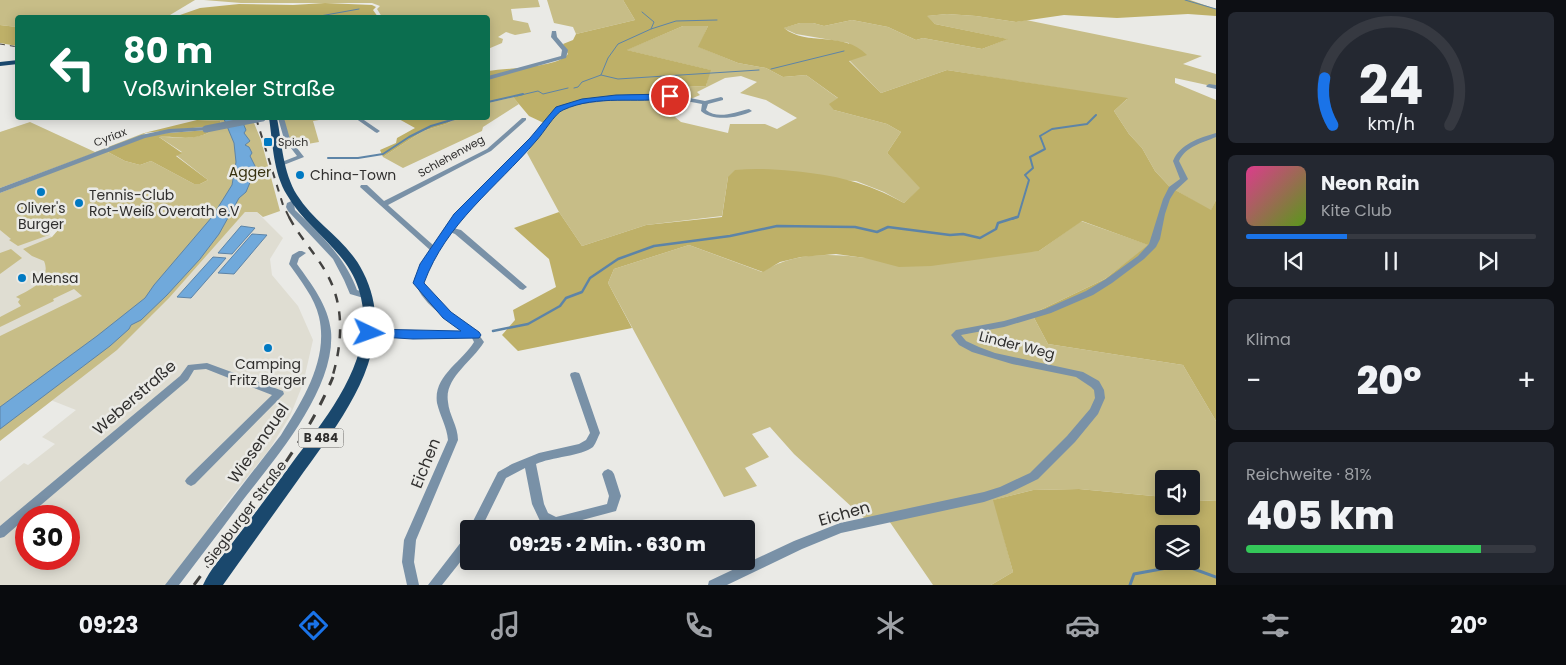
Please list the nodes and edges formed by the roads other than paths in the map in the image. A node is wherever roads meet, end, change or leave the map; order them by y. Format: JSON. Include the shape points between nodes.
{"nodes":[{"id":1,"x":554,"y":32,"type":"dead end"},
{"id":2,"x":15,"y":62,"type":"edge"},
{"id":3,"x":0,"y":64,"type":"edge"},
{"id":4,"x":490,"y":77,"type":"edge"},
{"id":5,"x":1209,"y":86,"type":"dead end"},
{"id":6,"x":1216,"y":87,"type":"edge"},
{"id":7,"x":721,"y":99,"type":"dead end"},
{"id":8,"x":705,"y":103,"type":"junction"},
{"id":9,"x":749,"y":111,"type":"dead end"},
{"id":10,"x":524,"y":119,"type":"dead end"},
{"id":11,"x":252,"y":120,"type":"edge"},
{"id":12,"x":273,"y":120,"type":"edge"},
{"id":13,"x":282,"y":120,"type":"edge"},
{"id":14,"x":361,"y":120,"type":"edge"},
{"id":15,"x":377,"y":131,"type":"dead end"},
{"id":16,"x":1216,"y":135,"type":"edge"},
{"id":17,"x":282,"y":164,"type":"junction"},
{"id":18,"x":364,"y":187,"type":"dead end"},
{"id":19,"x":0,"y":191,"type":"edge"},
{"id":20,"x":296,"y":201,"type":"junction"},
{"id":21,"x":384,"y":204,"type":"junction"},
{"id":22,"x":448,"y":229,"type":"junction"},
{"id":23,"x":434,"y":250,"type":"junction"},
{"id":24,"x":302,"y":253,"type":"dead end"},
{"id":25,"x":523,"y":287,"type":"dead end"},
{"id":26,"x":367,"y":296,"type":"junction"},
{"id":27,"x":369,"y":333,"type":"junction"},
{"id":28,"x":472,"y":333,"type":"junction"},
{"id":29,"x":575,"y":375,"type":"dead end"},
{"id":30,"x":530,"y":462,"type":"junction"},
{"id":31,"x":608,"y":474,"type":"dead end"},
{"id":32,"x":191,"y":481,"type":"dead end"},
{"id":33,"x":904,"y":515,"type":"joint"},
{"id":34,"x":480,"y":520,"type":"edge"},
{"id":35,"x":0,"y":532,"type":"edge"},
{"id":36,"x":460,"y":553,"type":"edge"},
{"id":37,"x":171,"y":585,"type":"edge"},
{"id":38,"x":212,"y":585,"type":"edge"},
{"id":39,"x":413,"y":585,"type":"edge"},
{"id":40,"x":434,"y":585,"type":"edge"},
{"id":41,"x":714,"y":585,"type":"edge"}],
"edges":[{"from":1,"to":4,"type":"street","via":[[554,37],[565,50],[564,57]]},
{"from":2,"to":3,"type":"main road"},
{"from":5,"to":6,"type":"street"},
{"from":7,"to":8,"type":"street"},
{"from":8,"to":9,"type":"street","via":[[703,110],[712,116]]},
{"from":8,"to":22,"type":"street","via":[[640,95],[587,101],[558,109],[533,140]]},
{"from":10,"to":21,"type":"street","name":"Schlehenweg","via":[[489,150]]},
{"from":11,"to":19,"type":"street","name":"Cyriax","bridge":true,"via":[[206,129],[152,134]]},
{"from":12,"to":17,"type":"main road","name":"Siegburger Straße","number":"B 484"},
{"from":13,"to":17,"type":"street","via":[[287,139],[300,157]]},
{"from":14,"to":15,"type":"street"},
{"from":16,"to":33,"type":"street","name":"Linder Weg","via":[[1179,153],[1176,161],[1184,179],[1172,189],[1163,208],[1155,244],[1109,282],[1090,294],[1033,316],[956,335],[962,344],[986,353],[1079,374],[1099,390],[1100,398],[1094,411],[1045,467],[1020,484]]},
{"from":17,"to":20,"type":"main road","name":"Siegburger Straße","number":"B 484","via":[[288,188]]},
{"from":18,"to":21,"type":"street"},
{"from":20,"to":26,"type":"main road","name":"Siegburger Straße","number":"B 484","via":[[343,251],[357,270]]},
{"from":20,"to":26,"type":"street","via":[[291,203],[292,211],[320,247],[345,271],[353,292]]},
{"from":21,"to":23,"type":"street"},
{"from":22,"to":23,"type":"street"},
{"from":22,"to":25,"type":"street","via":[[458,232]]},
{"from":23,"to":28,"type":"street","via":[[418,283],[447,315]]},
{"from":24,"to":37,"type":"street","name":"Wiesenauel","via":[[295,257],[293,264],[317,300],[324,317],[326,341],[320,371],[285,438]]},
{"from":26,"to":27,"type":"main road","name":"Siegburger Straße","number":"B 484"},
{"from":27,"to":28,"type":"street"},
{"from":27,"to":38,"type":"main road","name":"Siegburger Straße","number":"B 484","via":[[366,354],[340,410]]},
{"from":28,"to":39,"type":"street","name":"Eichen","via":[[479,342],[449,377],[442,394],[453,440],[410,540],[407,566]]},
{"from":29,"to":30,"type":"street","via":[[595,433],[590,443]]},
{"from":30,"to":31,"type":"street","via":[[538,504],[544,517],[556,522],[612,508],[616,496]]},
{"from":30,"to":34,"type":"street","via":[[502,475]]},
{"from":32,"to":35,"type":"street","name":"Weberstraße","via":[[279,394],[207,366],[191,367],[184,378]]},
{"from":33,"to":41,"type":"street","name":"Eichen","via":[[840,528]]},
{"from":36,"to":40,"type":"street"}]}
